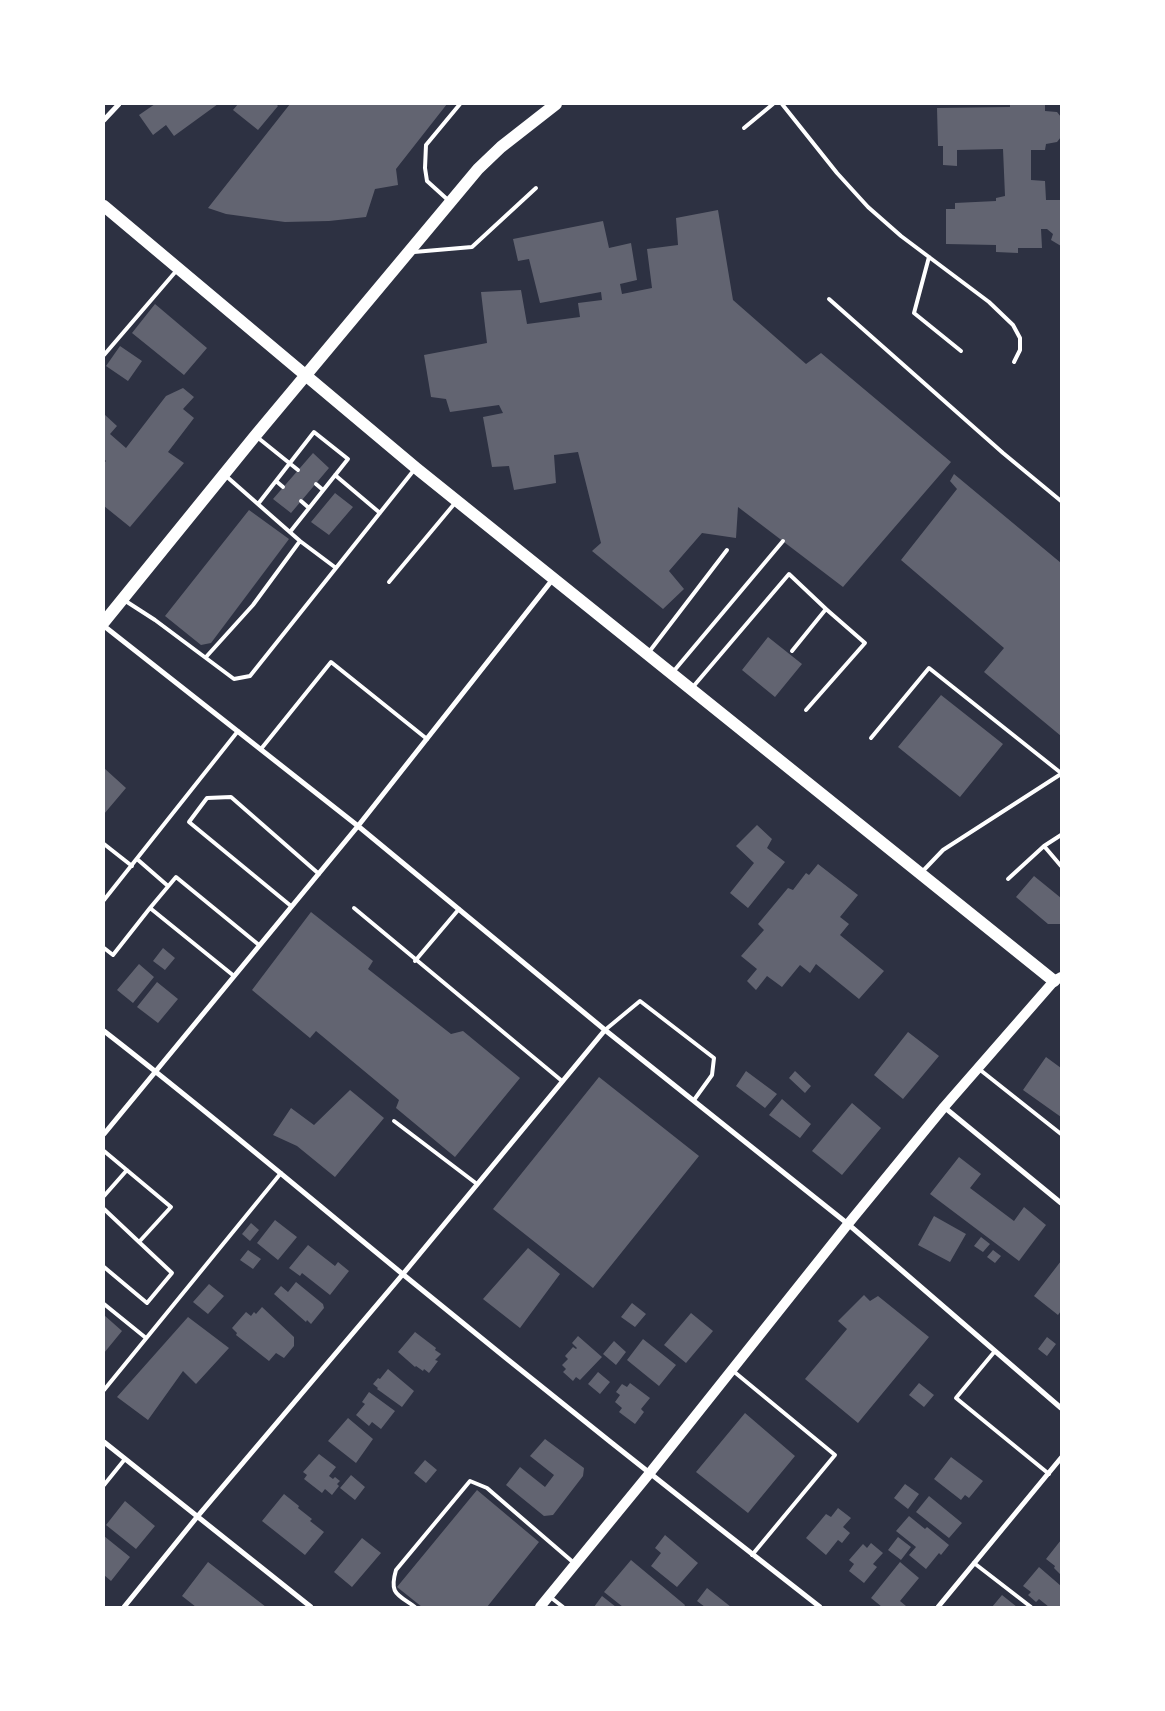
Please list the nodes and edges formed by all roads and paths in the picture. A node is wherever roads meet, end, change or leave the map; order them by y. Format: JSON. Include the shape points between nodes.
{"nodes":[{"id":1,"x":119,"y":104,"type":"edge"},
{"id":2,"x":460,"y":104,"type":"edge"},
{"id":3,"x":556,"y":104,"type":"edge"},
{"id":4,"x":773,"y":104,"type":"edge"},
{"id":5,"x":782,"y":104,"type":"edge"},
{"id":6,"x":104,"y":120,"type":"edge"},
{"id":7,"x":744,"y":128,"type":"dead end"},
{"id":8,"x":536,"y":188,"type":"dead end"},
{"id":9,"x":450,"y":202,"type":"junction"},
{"id":10,"x":104,"y":206,"type":"edge"},
{"id":11,"x":407,"y":252,"type":"junction"},
{"id":12,"x":929,"y":257,"type":"junction"},
{"id":13,"x":178,"y":269,"type":"junction"},
{"id":14,"x":829,"y":299,"type":"dead end"},
{"id":15,"x":961,"y":351,"type":"dead end"},
{"id":16,"x":104,"y":355,"type":"edge"},
{"id":17,"x":1014,"y":362,"type":"dead end"},
{"id":18,"x":305,"y":376,"type":"junction"},
{"id":19,"x":255,"y":436,"type":"junction"},
{"id":20,"x":290,"y":463,"type":"junction"},
{"id":21,"x":416,"y":468,"type":"junction"},
{"id":22,"x":298,"y":470,"type":"dead end"},
{"id":23,"x":224,"y":474,"type":"junction"},
{"id":24,"x":335,"y":475,"type":"junction"},
{"id":25,"x":276,"y":481,"type":"junction"},
{"id":26,"x":316,"y":484,"type":"dead end"},
{"id":27,"x":283,"y":487,"type":"dead end"},
{"id":28,"x":323,"y":490,"type":"junction"},
{"id":29,"x":301,"y":501,"type":"dead end"},
{"id":30,"x":457,"y":501,"type":"junction"},
{"id":31,"x":1061,"y":501,"type":"edge"},
{"id":32,"x":258,"y":504,"type":"junction"},
{"id":33,"x":309,"y":508,"type":"junction"},
{"id":34,"x":380,"y":513,"type":"junction"},
{"id":35,"x":290,"y":532,"type":"junction"},
{"id":36,"x":300,"y":541,"type":"junction"},
{"id":37,"x":783,"y":541,"type":"dead end"},
{"id":38,"x":727,"y":550,"type":"dead end"},
{"id":39,"x":336,"y":568,"type":"junction"},
{"id":40,"x":553,"y":579,"type":"junction"},
{"id":41,"x":389,"y":582,"type":"dead end"},
{"id":42,"x":122,"y":599,"type":"junction"},
{"id":43,"x":826,"y":609,"type":"junction"},
{"id":44,"x":104,"y":622,"type":"edge"},
{"id":45,"x":104,"y":626,"type":"edge"},
{"id":46,"x":792,"y":651,"type":"dead end"},
{"id":47,"x":647,"y":655,"type":"junction"},
{"id":48,"x":206,"y":658,"type":"junction"},
{"id":49,"x":671,"y":674,"type":"junction"},
{"id":50,"x":691,"y":690,"type":"junction"},
{"id":51,"x":806,"y":710,"type":"dead end"},
{"id":52,"x":238,"y":731,"type":"junction"},
{"id":53,"x":872,"y":738,"type":"dead end"},
{"id":54,"x":427,"y":739,"type":"junction"},
{"id":55,"x":261,"y":749,"type":"junction"},
{"id":56,"x":1061,"y":774,"type":"edge"},
{"id":57,"x":358,"y":826,"type":"junction"},
{"id":58,"x":1061,"y":835,"type":"edge"},
{"id":59,"x":104,"y":844,"type":"edge"},
{"id":60,"x":1044,"y":846,"type":"junction"},
{"id":61,"x":138,"y":859,"type":"junction"},
{"id":62,"x":132,"y":866,"type":"junction"},
{"id":63,"x":1061,"y":866,"type":"edge"},
{"id":64,"x":319,"y":874,"type":"junction"},
{"id":65,"x":921,"y":874,"type":"junction"},
{"id":66,"x":1008,"y":879,"type":"dead end"},
{"id":67,"x":168,"y":886,"type":"junction"},
{"id":68,"x":104,"y":900,"type":"edge"},
{"id":69,"x":292,"y":906,"type":"junction"},
{"id":70,"x":150,"y":908,"type":"junction"},
{"id":71,"x":354,"y":908,"type":"dead end"},
{"id":72,"x":460,"y":909,"type":"junction"},
{"id":73,"x":259,"y":945,"type":"junction"},
{"id":74,"x":104,"y":948,"type":"edge"},
{"id":75,"x":416,"y":961,"type":"junction"},
{"id":76,"x":234,"y":976,"type":"junction"},
{"id":77,"x":1058,"y":979,"type":"edge"},
{"id":78,"x":605,"y":1030,"type":"junction"},
{"id":79,"x":104,"y":1031,"type":"edge"},
{"id":80,"x":977,"y":1068,"type":"junction"},
{"id":81,"x":156,"y":1070,"type":"junction"},
{"id":82,"x":562,"y":1081,"type":"junction"},
{"id":83,"x":694,"y":1100,"type":"junction"},
{"id":84,"x":944,"y":1107,"type":"junction"},
{"id":85,"x":394,"y":1121,"type":"dead end"},
{"id":86,"x":104,"y":1134,"type":"edge"},
{"id":87,"x":1061,"y":1134,"type":"edge"},
{"id":88,"x":104,"y":1151,"type":"edge"},
{"id":89,"x":127,"y":1170,"type":"junction"},
{"id":90,"x":282,"y":1173,"type":"junction"},
{"id":91,"x":477,"y":1184,"type":"junction"},
{"id":92,"x":104,"y":1196,"type":"edge"},
{"id":93,"x":1061,"y":1203,"type":"edge"},
{"id":94,"x":104,"y":1209,"type":"edge"},
{"id":95,"x":848,"y":1224,"type":"junction"},
{"id":96,"x":139,"y":1242,"type":"junction"},
{"id":97,"x":104,"y":1267,"type":"edge"},
{"id":98,"x":403,"y":1274,"type":"junction"},
{"id":99,"x":104,"y":1304,"type":"edge"},
{"id":100,"x":146,"y":1338,"type":"junction"},
{"id":101,"x":995,"y":1351,"type":"junction"},
{"id":102,"x":732,"y":1370,"type":"junction"},
{"id":103,"x":104,"y":1390,"type":"edge"},
{"id":104,"x":1061,"y":1408,"type":"edge"},
{"id":105,"x":104,"y":1442,"type":"edge"},
{"id":106,"x":1061,"y":1458,"type":"edge"},
{"id":107,"x":125,"y":1459,"type":"junction"},
{"id":108,"x":649,"y":1474,"type":"junction"},
{"id":109,"x":1049,"y":1474,"type":"junction"},
{"id":110,"x":104,"y":1485,"type":"edge"},
{"id":111,"x":197,"y":1517,"type":"junction"},
{"id":112,"x":752,"y":1554,"type":"junction"},
{"id":113,"x":974,"y":1563,"type":"junction"},
{"id":114,"x":575,"y":1564,"type":"junction"},
{"id":115,"x":549,"y":1596,"type":"junction"},
{"id":116,"x":124,"y":1607,"type":"edge"},
{"id":117,"x":311,"y":1607,"type":"edge"},
{"id":118,"x":414,"y":1607,"type":"edge"},
{"id":119,"x":540,"y":1607,"type":"edge"},
{"id":120,"x":563,"y":1607,"type":"edge"},
{"id":121,"x":820,"y":1607,"type":"edge"},
{"id":122,"x":938,"y":1607,"type":"edge"},
{"id":123,"x":1031,"y":1607,"type":"edge"}],
"edges":[{"from":1,"to":6,"type":"street"},
{"from":2,"to":9,"type":"lane","via":[[426,145],[427,181]]},
{"from":3,"to":9,"type":"main road","via":[[501,146]]},
{"from":4,"to":7,"type":"lane"},
{"from":5,"to":12,"type":"lane","via":[[868,207]]},
{"from":8,"to":11,"type":"lane","via":[[472,247]]},
{"from":9,"to":11,"type":"main road"},
{"from":10,"to":13,"type":"main road"},
{"from":11,"to":18,"type":"main road"},
{"from":12,"to":15,"type":"lane","via":[[914,313]]},
{"from":12,"to":17,"type":"lane","via":[[989,302],[1013,325],[1020,338],[1020,350]]},
{"from":13,"to":16,"type":"lane"},
{"from":13,"to":18,"type":"main road"},
{"from":14,"to":31,"type":"lane"},
{"from":18,"to":19,"type":"main road"},
{"from":18,"to":21,"type":"main road"},
{"from":19,"to":20,"type":"lane"},
{"from":19,"to":23,"type":"main road"},
{"from":20,"to":22,"type":"lane"},
{"from":20,"to":24,"type":"lane","via":[[314,432],[348,459]]},
{"from":20,"to":25,"type":"lane"},
{"from":21,"to":30,"type":"main road"},
{"from":21,"to":34,"type":"lane"},
{"from":23,"to":32,"type":"lane"},
{"from":23,"to":42,"type":"main road"},
{"from":24,"to":28,"type":"lane"},
{"from":24,"to":34,"type":"lane"},
{"from":25,"to":27,"type":"lane"},
{"from":25,"to":32,"type":"lane"},
{"from":26,"to":28,"type":"lane"},
{"from":28,"to":33,"type":"lane"},
{"from":29,"to":33,"type":"lane"},
{"from":30,"to":40,"type":"main road"},
{"from":30,"to":41,"type":"lane"},
{"from":32,"to":35,"type":"lane"},
{"from":33,"to":35,"type":"lane"},
{"from":34,"to":39,"type":"lane"},
{"from":35,"to":36,"type":"lane"},
{"from":36,"to":39,"type":"lane"},
{"from":36,"to":48,"type":"lane","via":[[253,605]]},
{"from":37,"to":49,"type":"lane"},
{"from":38,"to":47,"type":"lane"},
{"from":39,"to":48,"type":"lane","via":[[250,676],[234,679]]},
{"from":40,"to":47,"type":"main road"},
{"from":40,"to":54,"type":"street"},
{"from":42,"to":44,"type":"main road"},
{"from":42,"to":48,"type":"lane"},
{"from":43,"to":46,"type":"lane"},
{"from":43,"to":50,"type":"lane","via":[[789,574]]},
{"from":43,"to":51,"type":"lane","via":[[865,643]]},
{"from":45,"to":52,"type":"street"},
{"from":47,"to":49,"type":"main road"},
{"from":49,"to":50,"type":"main road"},
{"from":50,"to":65,"type":"main road"},
{"from":52,"to":55,"type":"street"},
{"from":52,"to":61,"type":"lane"},
{"from":53,"to":56,"type":"lane","via":[[929,668]]},
{"from":54,"to":55,"type":"lane","via":[[331,662]]},
{"from":54,"to":57,"type":"street"},
{"from":55,"to":57,"type":"street"},
{"from":56,"to":65,"type":"lane","via":[[943,850]]},
{"from":57,"to":64,"type":"street"},
{"from":57,"to":72,"type":"street"},
{"from":58,"to":60,"type":"lane"},
{"from":59,"to":62,"type":"lane"},
{"from":60,"to":63,"type":"lane"},
{"from":60,"to":66,"type":"lane"},
{"from":61,"to":62,"type":"lane"},
{"from":61,"to":67,"type":"lane"},
{"from":62,"to":68,"type":"lane"},
{"from":64,"to":69,"type":"street"},
{"from":64,"to":69,"type":"lane","via":[[231,797],[207,798],[189,822]]},
{"from":65,"to":77,"type":"main road"},
{"from":67,"to":70,"type":"lane"},
{"from":67,"to":73,"type":"lane","via":[[176,877]]},
{"from":69,"to":73,"type":"street"},
{"from":70,"to":74,"type":"lane","via":[[113,955]]},
{"from":70,"to":76,"type":"lane"},
{"from":71,"to":75,"type":"lane"},
{"from":72,"to":75,"type":"lane"},
{"from":72,"to":78,"type":"street"},
{"from":73,"to":76,"type":"street"},
{"from":75,"to":82,"type":"lane"},
{"from":76,"to":81,"type":"street"},
{"from":77,"to":80,"type":"main road"},
{"from":78,"to":82,"type":"street"},
{"from":78,"to":83,"type":"street"},
{"from":78,"to":83,"type":"lane","via":[[640,1001],[714,1058],[712,1075]]},
{"from":79,"to":81,"type":"street"},
{"from":80,"to":84,"type":"main road"},
{"from":80,"to":87,"type":"lane"},
{"from":81,"to":86,"type":"street"},
{"from":81,"to":90,"type":"street"},
{"from":82,"to":91,"type":"street"},
{"from":83,"to":95,"type":"street"},
{"from":84,"to":93,"type":"street"},
{"from":84,"to":95,"type":"main road"},
{"from":85,"to":91,"type":"lane"},
{"from":88,"to":89,"type":"lane"},
{"from":89,"to":92,"type":"lane"},
{"from":89,"to":96,"type":"lane","via":[[171,1206]]},
{"from":90,"to":98,"type":"street"},
{"from":90,"to":100,"type":"lane"},
{"from":91,"to":98,"type":"street"},
{"from":94,"to":96,"type":"lane"},
{"from":95,"to":101,"type":"street"},
{"from":95,"to":102,"type":"main road"},
{"from":96,"to":97,"type":"lane","via":[[172,1273],[147,1303]]},
{"from":98,"to":108,"type":"street"},
{"from":98,"to":111,"type":"street"},
{"from":99,"to":100,"type":"lane"},
{"from":100,"to":103,"type":"lane"},
{"from":101,"to":104,"type":"street"},
{"from":101,"to":109,"type":"lane","via":[[956,1398]]},
{"from":102,"to":108,"type":"main road"},
{"from":102,"to":112,"type":"lane","via":[[835,1455]]},
{"from":105,"to":107,"type":"street"},
{"from":106,"to":109,"type":"street"},
{"from":107,"to":110,"type":"lane"},
{"from":107,"to":111,"type":"street"},
{"from":108,"to":112,"type":"street"},
{"from":108,"to":114,"type":"main road"},
{"from":109,"to":113,"type":"street"},
{"from":111,"to":116,"type":"street"},
{"from":111,"to":117,"type":"street"},
{"from":112,"to":121,"type":"street"},
{"from":113,"to":122,"type":"street"},
{"from":113,"to":123,"type":"lane"},
{"from":114,"to":115,"type":"main road"},
{"from":114,"to":118,"type":"lane","via":[[487,1488],[470,1481],[396,1570],[392,1583],[395,1592]]},
{"from":115,"to":119,"type":"main road"},
{"from":115,"to":120,"type":"lane"}]}
